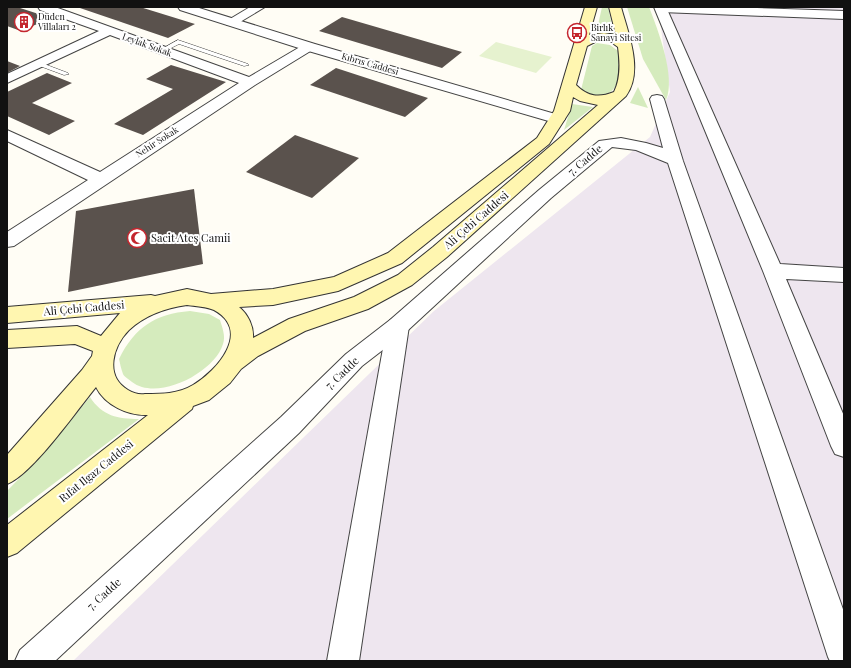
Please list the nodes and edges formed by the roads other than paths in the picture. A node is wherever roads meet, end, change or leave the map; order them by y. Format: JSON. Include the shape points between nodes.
{"nodes":[{"id":1,"x":44,"y":7,"type":"edge"},
{"id":2,"x":184,"y":7,"type":"edge"},
{"id":3,"x":259,"y":7,"type":"edge"},
{"id":4,"x":591,"y":7,"type":"edge"},
{"id":5,"x":615,"y":7,"type":"edge"},
{"id":6,"x":661,"y":7,"type":"edge"},
{"id":7,"x":844,"y":15,"type":"edge"},
{"id":8,"x":231,"y":22,"type":"junction"},
{"id":9,"x":109,"y":31,"type":"junction"},
{"id":10,"x":581,"y":44,"type":"junction"},
{"id":11,"x":310,"y":47,"type":"junction"},
{"id":12,"x":625,"y":47,"type":"junction"},
{"id":13,"x":163,"y":50,"type":"junction"},
{"id":14,"x":38,"y":64,"type":"junction"},
{"id":15,"x":246,"y":65,"type":"dead end"},
{"id":16,"x":66,"y":74,"type":"dead end"},
{"id":17,"x":7,"y":79,"type":"edge"},
{"id":18,"x":250,"y":82,"type":"junction"},
{"id":19,"x":570,"y":86,"type":"junction"},
{"id":20,"x":621,"y":92,"type":"junction"},
{"id":21,"x":657,"y":100,"type":"dead end"},
{"id":22,"x":557,"y":119,"type":"junction"},
{"id":23,"x":7,"y":136,"type":"edge"},
{"id":24,"x":675,"y":161,"type":"junction"},
{"id":25,"x":100,"y":179,"type":"junction"},
{"id":26,"x":7,"y":241,"type":"edge"},
{"id":27,"x":772,"y":271,"type":"junction"},
{"id":28,"x":844,"y":275,"type":"edge"},
{"id":29,"x":214,"y":301,"type":"junction"},
{"id":30,"x":160,"y":302,"type":"junction"},
{"id":31,"x":7,"y":315,"type":"edge"},
{"id":32,"x":398,"y":326,"type":"junction"},
{"id":33,"x":7,"y":339,"type":"edge"},
{"id":34,"x":99,"y":361,"type":"junction"},
{"id":35,"x":236,"y":361,"type":"junction"},
{"id":36,"x":185,"y":400,"type":"junction"},
{"id":37,"x":844,"y":446,"type":"edge"},
{"id":38,"x":7,"y":472,"type":"edge"},
{"id":39,"x":7,"y":543,"type":"edge"},
{"id":40,"x":844,"y":657,"type":"edge"},
{"id":41,"x":31,"y":661,"type":"edge"},
{"id":42,"x":344,"y":661,"type":"edge"}],
"edges":[{"from":1,"to":9,"type":"street","name":"Leylak Sokak"},
{"from":2,"to":8,"type":"street","name":"Kıbrıs Caddesi"},
{"from":3,"to":8,"type":"street"},
{"from":4,"to":10,"type":"main road","name":"Ali Çebi Caddesi"},
{"from":5,"to":12,"type":"main road"},
{"from":6,"to":7,"type":"street"},
{"from":6,"to":27,"type":"street"},
{"from":8,"to":11,"type":"street","name":"Kıbrıs Caddesi"},
{"from":9,"to":13,"type":"street","name":"Leylak Sokak"},
{"from":9,"to":14,"type":"street"},
{"from":10,"to":12,"type":"main road","via":[[596,36],[604,36],[620,41]]},
{"from":10,"to":19,"type":"main road","name":"Ali Çebi Caddesi"},
{"from":11,"to":18,"type":"street","name":"Nehir Sokak"},
{"from":11,"to":22,"type":"street","name":"Kıbrıs Caddesi"},
{"from":12,"to":20,"type":"main road","via":[[626,83]]},
{"from":13,"to":15,"type":"lane","via":[[178,42]]},
{"from":13,"to":18,"type":"street","name":"Leylak Sokak"},
{"from":14,"to":16,"type":"lane"},
{"from":14,"to":17,"type":"street"},
{"from":18,"to":25,"type":"street","name":"Nehir Sokak"},
{"from":19,"to":20,"type":"main road","via":[[582,98],[596,101],[607,100]]},
{"from":19,"to":22,"type":"main road","name":"Ali Çebi Caddesi"},
{"from":20,"to":35,"type":"main road","name":"Ali Çebi Caddesi","via":[[405,280],[361,303],[297,325],[250,350]]},
{"from":21,"to":24,"type":"street"},
{"from":22,"to":29,"type":"main road","name":"Ali Çebi Caddesi","via":[[543,142],[395,258],[338,284],[273,297]]},
{"from":23,"to":25,"type":"street"},
{"from":24,"to":32,"type":"street","name":"7. Cadde","via":[[662,153],[622,142],[613,141],[605,144],[545,194]]},
{"from":24,"to":40,"type":"street"},
{"from":25,"to":26,"type":"street","name":"Nehir Sokak"},
{"from":27,"to":28,"type":"street"},
{"from":27,"to":37,"type":"street"},
{"from":29,"to":30,"type":"main road","via":[[187,297]]},
{"from":29,"to":35,"type":"main road","via":[[233,313],[242,331],[242,346]]},
{"from":30,"to":31,"type":"main road","name":"Ali Çebi Caddesi"},
{"from":30,"to":34,"type":"main road","via":[[120,325]]},
{"from":32,"to":41,"type":"street","name":"7. Cadde","via":[[354,360],[290,425]]},
{"from":32,"to":42,"type":"street"},
{"from":33,"to":34,"type":"main road","via":[[77,336]]},
{"from":34,"to":36,"type":"main road","via":[[102,376],[109,389],[123,400],[141,405],[163,405]]},
{"from":34,"to":38,"type":"main road","via":[[21,459]]},
{"from":35,"to":36,"type":"main road","via":[[224,376],[206,390]]},
{"from":36,"to":39,"type":"main road","name":"Rıfat Ilgaz Caddesi"}]}
